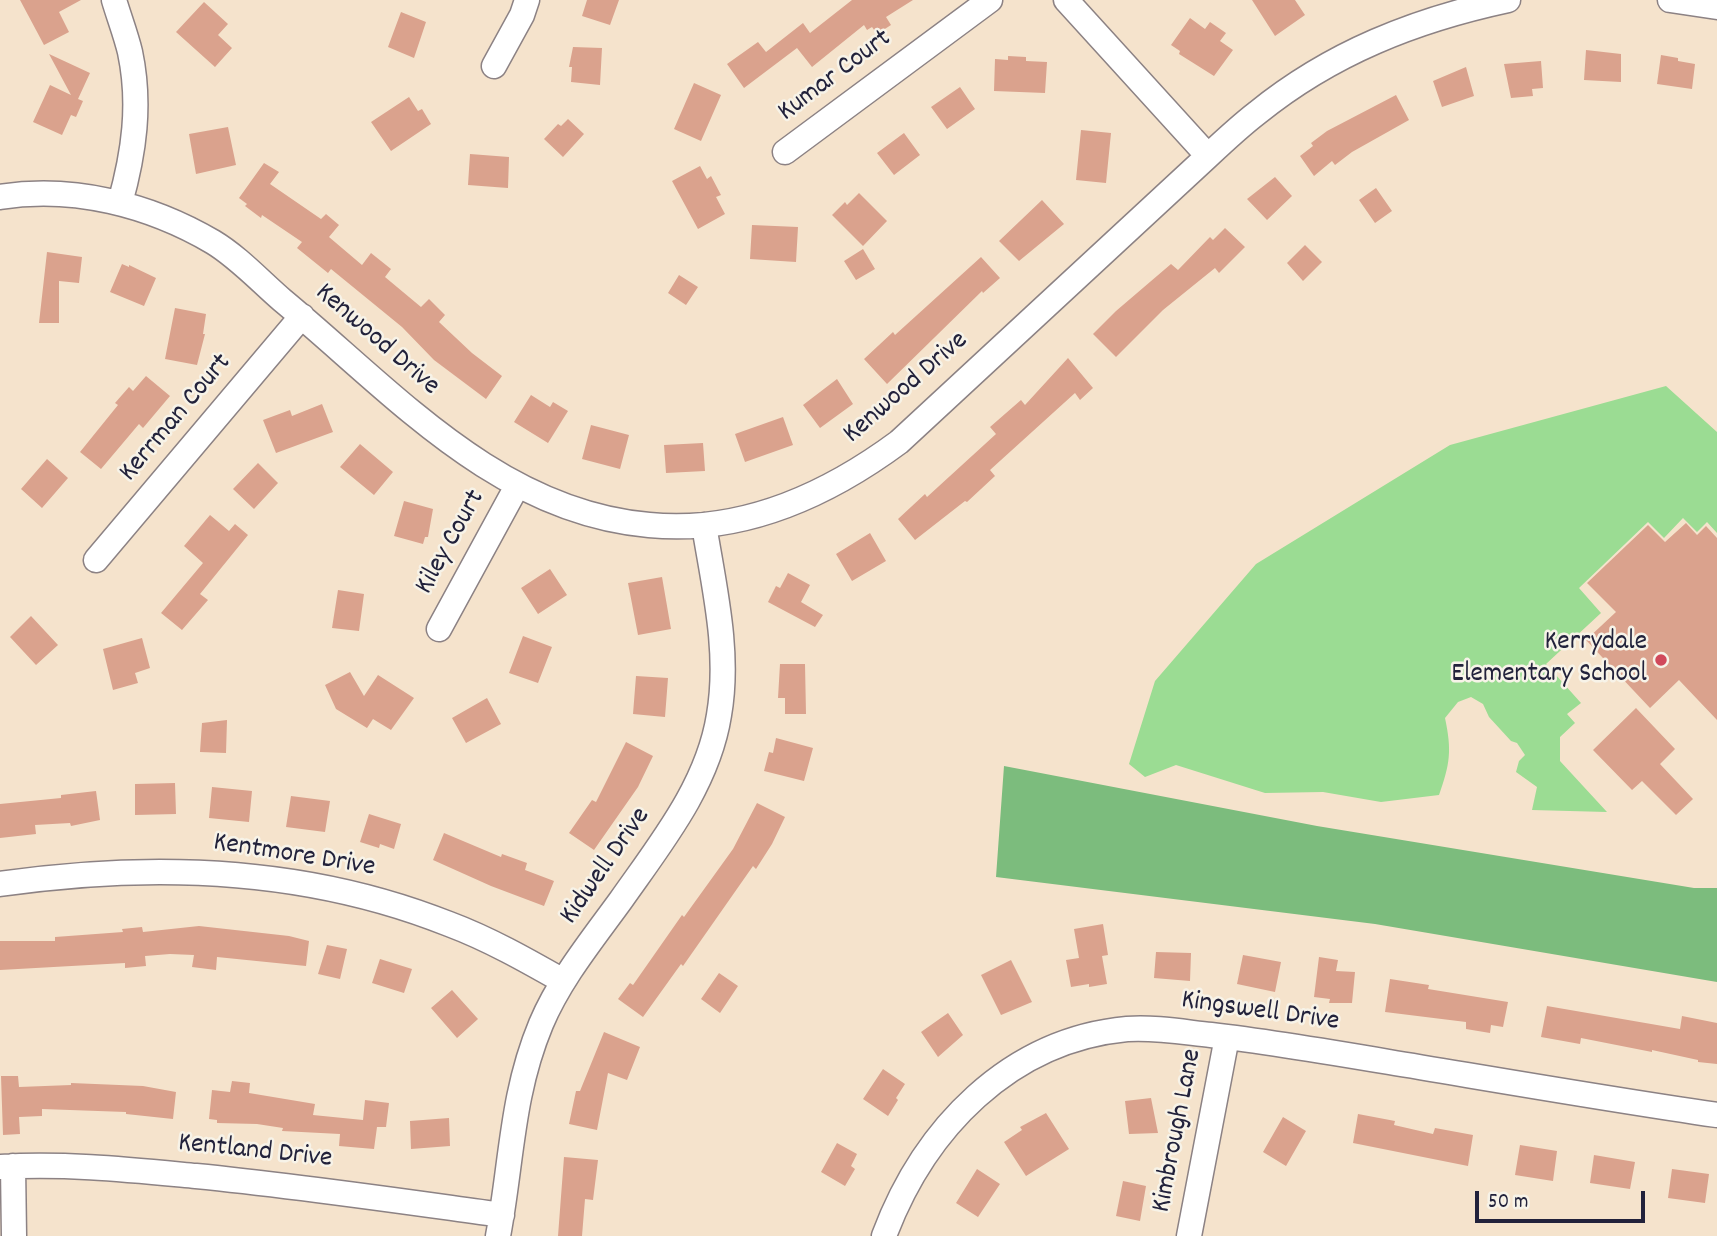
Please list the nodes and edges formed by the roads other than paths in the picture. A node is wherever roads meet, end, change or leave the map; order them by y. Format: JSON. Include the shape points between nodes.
{"nodes":[{"id":1,"x":114,"y":0,"type":"edge"},
{"id":2,"x":527,"y":0,"type":"edge"},
{"id":3,"x":990,"y":0,"type":"edge"},
{"id":4,"x":1066,"y":0,"type":"edge"},
{"id":5,"x":1508,"y":0,"type":"edge"},
{"id":6,"x":1670,"y":0,"type":"edge"},
{"id":7,"x":1717,"y":7,"type":"edge"},
{"id":8,"x":494,"y":66,"type":"dead end"},
{"id":9,"x":785,"y":152,"type":"dead end"},
{"id":10,"x":1208,"y":156,"type":"junction"},
{"id":11,"x":0,"y":197,"type":"edge"},
{"id":12,"x":120,"y":203,"type":"junction"},
{"id":13,"x":302,"y":316,"type":"junction"},
{"id":14,"x":517,"y":486,"type":"junction"},
{"id":15,"x":704,"y":525,"type":"junction"},
{"id":16,"x":96,"y":560,"type":"dead end"},
{"id":17,"x":439,"y":629,"type":"dead end"},
{"id":18,"x":0,"y":884,"type":"edge"},
{"id":19,"x":563,"y":981,"type":"junction"},
{"id":20,"x":1227,"y":1037,"type":"junction"},
{"id":21,"x":1717,"y":1115,"type":"edge"},
{"id":22,"x":6,"y":1166,"type":"edge"},
{"id":23,"x":500,"y":1226,"type":"edge"},
{"id":24,"x":14,"y":1236,"type":"edge"},
{"id":25,"x":884,"y":1236,"type":"edge"},
{"id":26,"x":1189,"y":1236,"type":"edge"}],
"edges":[{"from":1,"to":12,"type":"street","via":[[130,52],[135,90],[130,166]]},
{"from":2,"to":8,"type":"street"},
{"from":3,"to":9,"type":"street","name":"Kumar Court"},
{"from":4,"to":10,"type":"street"},
{"from":5,"to":10,"type":"street","name":"Kenwood Drive","via":[[1409,26],[1361,47],[1257,112]]},
{"from":6,"to":7,"type":"street"},
{"from":10,"to":15,"type":"street","name":"Kenwood Drive","via":[[870,464],[782,507]]},
{"from":11,"to":12,"type":"street","name":"Kenwood Drive","via":[[38,193]]},
{"from":12,"to":13,"type":"street","name":"Kenwood Drive","via":[[172,221],[215,244]]},
{"from":13,"to":14,"type":"street","name":"Kenwood Drive","via":[[417,416]]},
{"from":13,"to":16,"type":"street","name":"Kerrman Court"},
{"from":14,"to":15,"type":"street","name":"Kenwood Drive","via":[[599,517],[678,528]]},
{"from":14,"to":17,"type":"street","name":"Kiley Court"},
{"from":15,"to":19,"type":"street","name":"Kidwell Drive","via":[[720,624],[722,669],[712,741],[675,823]]},
{"from":18,"to":19,"type":"street","name":"Kentmore Drive","via":[[121,871],[182,871],[329,887],[450,924]]},
{"from":19,"to":23,"type":"street","name":"Kidwell Drive","via":[[541,1022],[526,1065],[515,1108]]},
{"from":20,"to":21,"type":"street","name":"Kingswell Drive"},
{"from":20,"to":25,"type":"street","name":"Kingswell Drive","via":[[1128,1029],[1055,1045],[1021,1061],[990,1082],[939,1134],[915,1169]]},
{"from":20,"to":26,"type":"street","name":"Kimbrough Lane"},
{"from":22,"to":23,"type":"street","name":"Kentland Drive","via":[[119,1169],[250,1181]]},
{"from":22,"to":24,"type":"street"}]}
